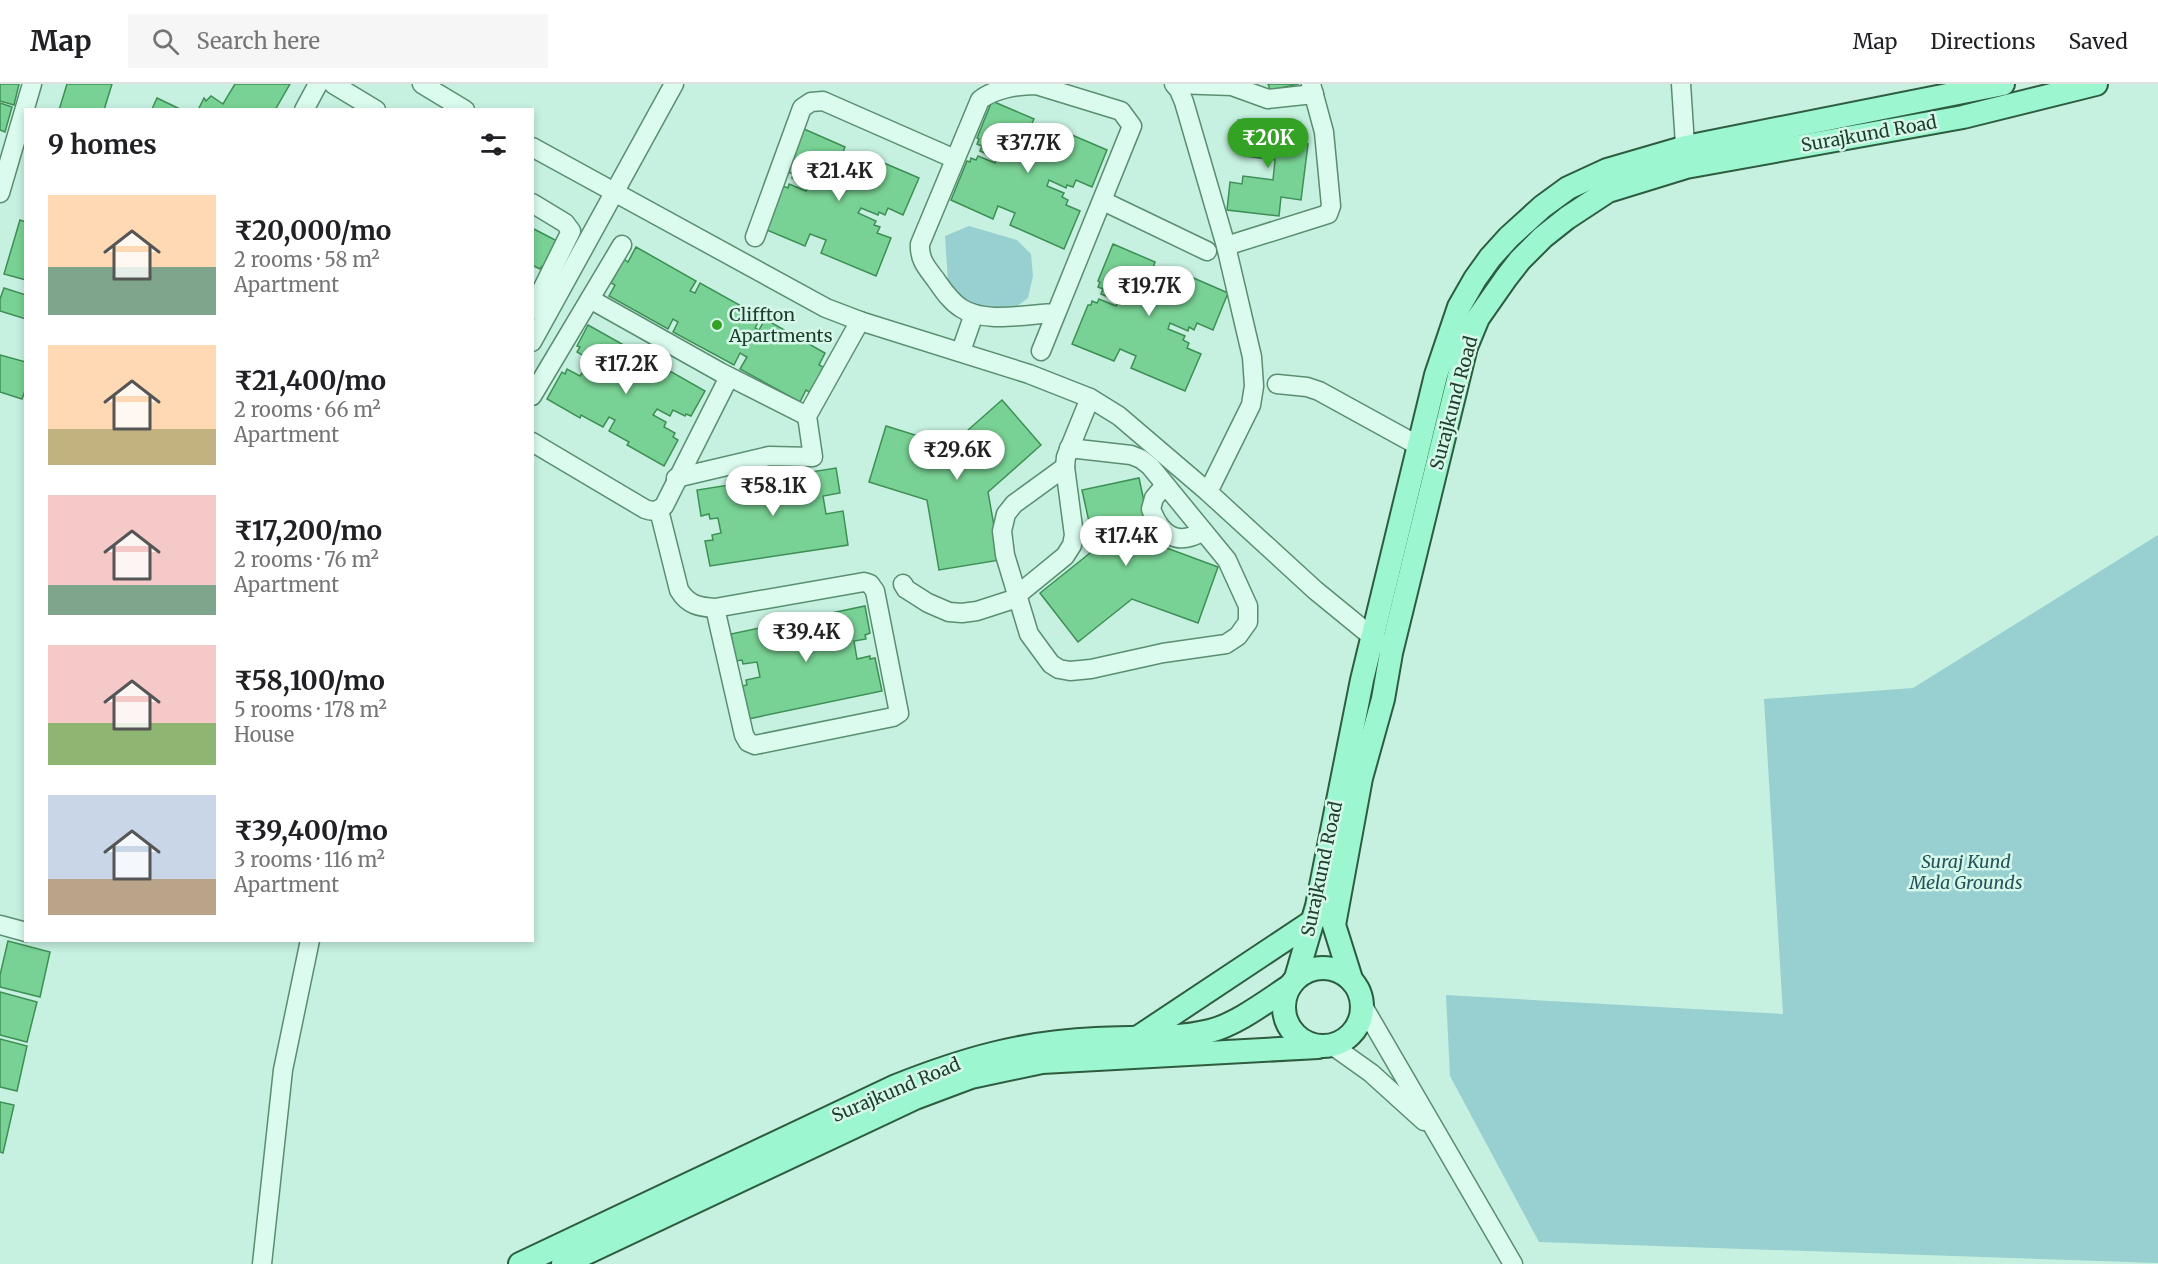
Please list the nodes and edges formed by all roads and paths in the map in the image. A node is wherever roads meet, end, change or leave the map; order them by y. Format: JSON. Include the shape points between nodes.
{"nodes":[{"id":1,"x":32,"y":84,"type":"edge"},
{"id":2,"x":318,"y":84,"type":"edge"},
{"id":3,"x":333,"y":84,"type":"edge"},
{"id":4,"x":422,"y":84,"type":"edge"},
{"id":5,"x":674,"y":84,"type":"edge"},
{"id":6,"x":1175,"y":84,"type":"edge"},
{"id":7,"x":1680,"y":84,"type":"edge"},
{"id":8,"x":2001,"y":84,"type":"edge"},
{"id":9,"x":2096,"y":84,"type":"edge"},
{"id":10,"x":1313,"y":89,"type":"edge"},
{"id":11,"x":25,"y":108,"type":"edge"},
{"id":12,"x":305,"y":108,"type":"edge"},
{"id":13,"x":373,"y":108,"type":"edge"},
{"id":14,"x":463,"y":108,"type":"edge"},
{"id":15,"x":24,"y":111,"type":"edge"},
{"id":16,"x":534,"y":148,"type":"edge"},
{"id":17,"x":1686,"y":157,"type":"junction"},
{"id":18,"x":955,"y":159,"type":"junction"},
{"id":19,"x":0,"y":193,"type":"edge"},
{"id":20,"x":615,"y":193,"type":"junction"},
{"id":21,"x":1103,"y":201,"type":"junction"},
{"id":22,"x":534,"y":204,"type":"edge"},
{"id":23,"x":755,"y":237,"type":"dead end"},
{"id":24,"x":622,"y":245,"type":"dead end"},
{"id":25,"x":1226,"y":246,"type":"junction"},
{"id":26,"x":1207,"y":251,"type":"dead end"},
{"id":27,"x":590,"y":299,"type":"junction"},
{"id":28,"x":534,"y":306,"type":"edge"},
{"id":29,"x":1056,"y":313,"type":"junction"},
{"id":30,"x":974,"y":314,"type":"junction"},
{"id":31,"x":860,"y":321,"type":"junction"},
{"id":32,"x":534,"y":338,"type":"edge"},
{"id":33,"x":961,"y":351,"type":"junction"},
{"id":34,"x":1041,"y":351,"type":"dead end"},
{"id":35,"x":729,"y":377,"type":"junction"},
{"id":36,"x":1276,"y":384,"type":"dead end"},
{"id":37,"x":534,"y":393,"type":"edge"},
{"id":38,"x":1090,"y":399,"type":"junction"},
{"id":39,"x":807,"y":416,"type":"junction"},
{"id":40,"x":534,"y":443,"type":"edge"},
{"id":41,"x":1419,"y":446,"type":"junction"},
{"id":42,"x":1070,"y":448,"type":"junction"},
{"id":43,"x":1065,"y":467,"type":"junction"},
{"id":44,"x":676,"y":478,"type":"junction"},
{"id":45,"x":1165,"y":485,"type":"junction"},
{"id":46,"x":1209,"y":492,"type":"junction"},
{"id":47,"x":659,"y":510,"type":"junction"},
{"id":48,"x":1203,"y":531,"type":"junction"},
{"id":49,"x":903,"y":584,"type":"dead end"},
{"id":50,"x":1017,"y":594,"type":"junction"},
{"id":51,"x":715,"y":608,"type":"junction"},
{"id":52,"x":1372,"y":636,"type":"junction"},
{"id":53,"x":1391,"y":653,"type":"junction"},
{"id":54,"x":1313,"y":921,"type":"junction"},
{"id":55,"x":0,"y":925,"type":"edge"},
{"id":56,"x":24,"y":931,"type":"edge"},
{"id":57,"x":310,"y":942,"type":"edge"},
{"id":58,"x":1351,"y":979,"type":"junction"},
{"id":59,"x":1293,"y":982,"type":"junction"},
{"id":60,"x":1363,"y":1006,"type":"junction"},
{"id":61,"x":1137,"y":1038,"type":"junction"},
{"id":62,"x":1325,"y":1046,"type":"junction"},
{"id":63,"x":1438,"y":1134,"type":"junction"},
{"id":64,"x":262,"y":1264,"type":"edge"},
{"id":65,"x":520,"y":1264,"type":"edge"},
{"id":66,"x":563,"y":1264,"type":"edge"},
{"id":67,"x":1513,"y":1264,"type":"edge"}],
"edges":[{"from":1,"to":11,"type":"street"},
{"from":2,"to":12,"type":"street"},
{"from":3,"to":13,"type":"street"},
{"from":4,"to":14,"type":"street"},
{"from":5,"to":20,"type":"street"},
{"from":6,"to":10,"type":"street","via":[[1232,86],[1268,99]]},
{"from":6,"to":25,"type":"street","via":[[1184,102]]},
{"from":7,"to":17,"type":"street"},
{"from":8,"to":17,"type":"main road","name":"Surajkund Road"},
{"from":9,"to":17,"type":"main road","name":"Surajkund Road","via":[[1963,117]]},
{"from":10,"to":25,"type":"street","via":[[1324,132],[1331,206],[1328,214]]},
{"from":15,"to":19,"type":"street"},
{"from":16,"to":20,"type":"street"},
{"from":17,"to":41,"type":"main road","name":"Surajkund Road","via":[[1607,170],[1576,184],[1542,207],[1509,237],[1475,279],[1459,307],[1436,375]]},
{"from":17,"to":53,"type":"main road","name":"Surajkund Road","via":[[1608,191],[1567,218],[1521,260],[1478,318],[1466,347]]},
{"from":18,"to":21,"type":"street","via":[[980,100],[994,92],[1036,85],[1121,111],[1132,126]]},
{"from":18,"to":23,"type":"street","via":[[823,101],[811,102],[802,108]]},
{"from":18,"to":30,"type":"street","via":[[920,244],[920,254],[950,298]]},
{"from":20,"to":31,"type":"street","via":[[826,308]]},
{"from":20,"to":32,"type":"street"},
{"from":21,"to":26,"type":"street"},
{"from":21,"to":29,"type":"street"},
{"from":22,"to":28,"type":"street","via":[[565,223],[570,231]]},
{"from":24,"to":27,"type":"street"},
{"from":25,"to":46,"type":"street","via":[[1252,357],[1254,386],[1251,405]]},
{"from":27,"to":35,"type":"street"},
{"from":27,"to":37,"type":"street"},
{"from":29,"to":30,"type":"street","via":[[988,317]]},
{"from":29,"to":34,"type":"street"},
{"from":30,"to":33,"type":"street"},
{"from":31,"to":33,"type":"street"},
{"from":31,"to":39,"type":"street"},
{"from":33,"to":38,"type":"street"},
{"from":35,"to":39,"type":"street"},
{"from":35,"to":44,"type":"street"},
{"from":36,"to":41,"type":"street","via":[[1319,391]]},
{"from":38,"to":42,"type":"street"},
{"from":38,"to":46,"type":"street","via":[[1119,416]]},
{"from":39,"to":44,"type":"street","via":[[813,457],[769,456]]},
{"from":40,"to":47,"type":"street","via":[[645,509]]},
{"from":41,"to":52,"type":"main road","name":"Surajkund Road"},
{"from":42,"to":43,"type":"street"},
{"from":42,"to":45,"type":"street","via":[[1131,455],[1150,466]]},
{"from":43,"to":50,"type":"street","via":[[1072,546]]},
{"from":43,"to":50,"type":"street","via":[[1006,514],[1004,547]]},
{"from":44,"to":47,"type":"street"},
{"from":45,"to":48,"type":"street"},
{"from":45,"to":48,"type":"street","via":[[1151,509],[1164,531],[1182,539]]},
{"from":46,"to":52,"type":"street","via":[[1315,590]]},
{"from":47,"to":51,"type":"street","via":[[679,590],[698,607]]},
{"from":48,"to":50,"type":"street","via":[[1227,560],[1248,606],[1248,622],[1226,644],[1091,669],[1059,669],[1029,634]]},
{"from":49,"to":50,"type":"street","via":[[928,603],[949,612],[963,613],[1011,600]]},
{"from":51,"to":51,"type":"street","via":[[748,742],[755,745],[899,713],[875,591],[870,584]]},
{"from":52,"to":53,"type":"street"},
{"from":52,"to":54,"type":"main road","name":"Surajkund Road"},
{"from":53,"to":58,"type":"main road","name":"Surajkund Road","via":[[1361,778],[1334,925]]},
{"from":54,"to":59,"type":"main road","name":"Surajkund Road"},
{"from":54,"to":61,"type":"main road"},
{"from":55,"to":56,"type":"street"},
{"from":57,"to":64,"type":"street","via":[[283,1070]]},
{"from":58,"to":59,"type":"main road","via":[[1330,969],[1317,969]]},
{"from":58,"to":60,"type":"main road"},
{"from":59,"to":61,"type":"main road","name":"Surajkund Road","via":[[1246,1014],[1212,1031]]},
{"from":59,"to":62,"type":"main road","via":[[1285,998],[1288,1026],[1298,1038]]},
{"from":60,"to":62,"type":"main road","via":[[1353,1034]]},
{"from":60,"to":63,"type":"street"},
{"from":61,"to":65,"type":"main road","name":"Surajkund Road","via":[[1019,1046],[929,1073]]},
{"from":62,"to":63,"type":"street","via":[[1371,1073]]},
{"from":62,"to":66,"type":"main road","name":"Surajkund Road","via":[[1042,1062],[971,1077],[915,1098]]},
{"from":63,"to":67,"type":"street"}]}
